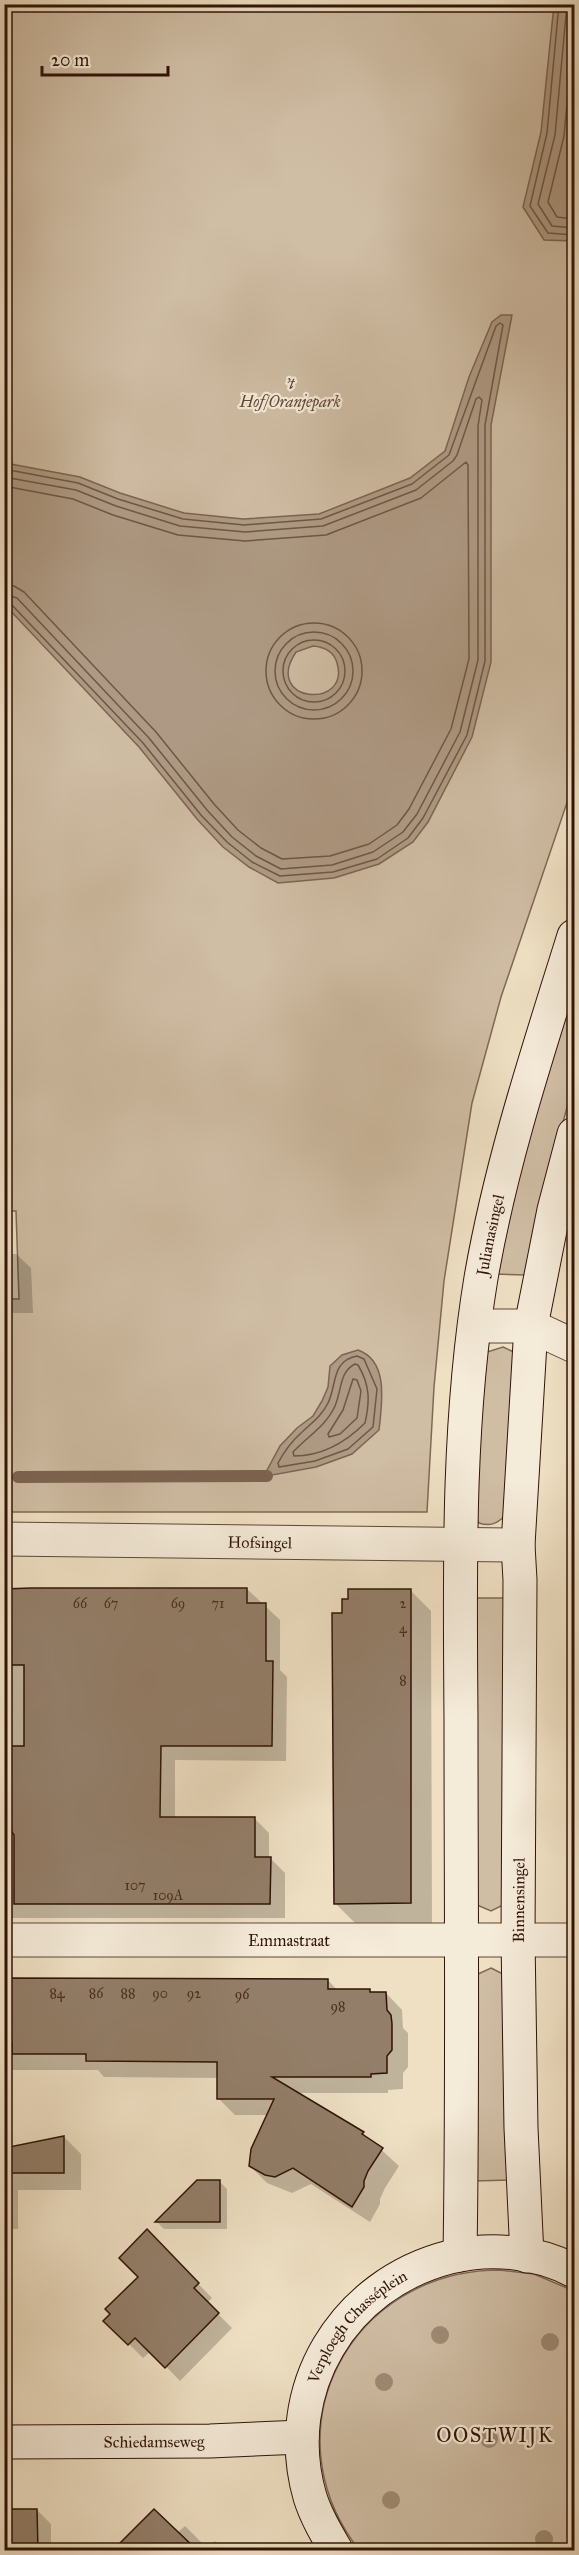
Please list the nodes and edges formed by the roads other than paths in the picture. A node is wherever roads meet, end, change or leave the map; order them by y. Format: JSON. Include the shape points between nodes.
{"nodes":[{"id":1,"x":574,"y":936,"type":"edge"},
{"id":2,"x":574,"y":1134,"type":"edge"},
{"id":3,"x":476,"y":1326,"type":"junction"},
{"id":4,"x":531,"y":1326,"type":"junction"},
{"id":5,"x":574,"y":1346,"type":"edge"},
{"id":6,"x":4,"y":1539,"type":"edge"},
{"id":7,"x":462,"y":1545,"type":"junction"},
{"id":8,"x":518,"y":1545,"type":"junction"},
{"id":9,"x":462,"y":1939,"type":"junction"},
{"id":10,"x":518,"y":1939,"type":"junction"},
{"id":11,"x":4,"y":1940,"type":"edge"},
{"id":12,"x":574,"y":1940,"type":"edge"},
{"id":13,"x":460,"y":2255,"type":"junction"},
{"id":14,"x":527,"y":2256,"type":"junction"},
{"id":15,"x":574,"y":2271,"type":"edge"},
{"id":16,"x":302,"y":2437,"type":"junction"},
{"id":17,"x":4,"y":2442,"type":"edge"},
{"id":18,"x":336,"y":2550,"type":"edge"}],
"edges":[{"from":1,"to":3,"type":"street","name":"Julianasingel","via":[[544,1026],[491,1224]]},
{"from":2,"to":4,"type":"street"},
{"from":3,"to":4,"type":"street"},
{"from":3,"to":7,"type":"street","name":"Julianasingel","via":[[466,1410]]},
{"from":4,"to":5,"type":"street"},
{"from":4,"to":8,"type":"street"},
{"from":6,"to":7,"type":"street","name":"Hofsingel"},
{"from":7,"to":8,"type":"street","name":"Hofsingel"},
{"from":7,"to":9,"type":"street"},
{"from":8,"to":10,"type":"street","name":"Binnensingel"},
{"from":9,"to":10,"type":"street","name":"Emmastraat"},
{"from":9,"to":11,"type":"street","name":"Emmastraat"},
{"from":9,"to":13,"type":"street"},
{"from":10,"to":12,"type":"street","name":"Emmastraat"},
{"from":10,"to":14,"type":"street","name":"Binnensingel"},
{"from":13,"to":14,"type":"street","name":"Verploegh Chasséplein","via":[[492,2252]]},
{"from":13,"to":16,"type":"street","name":"Verploegh Chasséplein","via":[[427,2264],[393,2280],[344,2324],[317,2367]]},
{"from":14,"to":15,"type":"street","name":"Verploegh Chasséplein"},
{"from":16,"to":17,"type":"street","name":"Schiedamseweg"},
{"from":16,"to":18,"type":"street","name":"Verploegh Chasséplein","via":[[310,2497]]}]}
